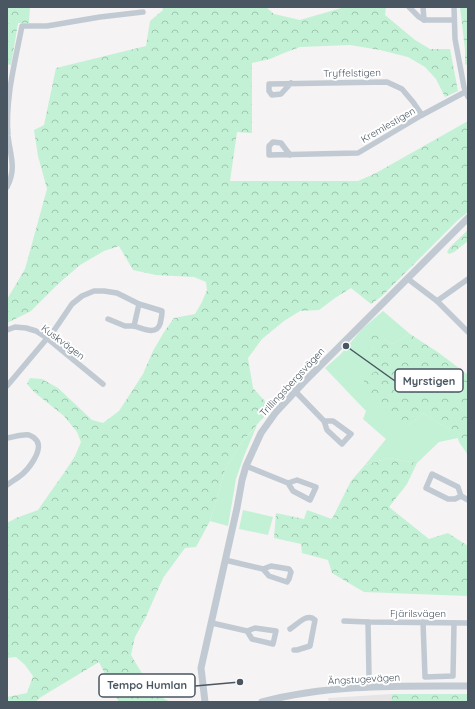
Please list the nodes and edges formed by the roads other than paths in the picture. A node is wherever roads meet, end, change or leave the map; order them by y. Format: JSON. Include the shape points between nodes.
{"nodes":[{"id":1,"x":409,"y":7,"type":"edge"},
{"id":2,"x":423,"y":7,"type":"edge"},
{"id":3,"x":454,"y":7,"type":"edge"},
{"id":4,"x":143,"y":12,"type":"dead end"},
{"id":5,"x":424,"y":20,"type":"junction"},
{"id":6,"x":454,"y":20,"type":"junction"},
{"id":7,"x":292,"y":83,"type":"dead end"},
{"id":8,"x":467,"y":94,"type":"edge"},
{"id":9,"x":422,"y":115,"type":"junction"},
{"id":10,"x":290,"y":155,"type":"dead end"},
{"id":11,"x":7,"y":187,"type":"edge"},
{"id":12,"x":468,"y":218,"type":"edge"},
{"id":13,"x":408,"y":279,"type":"junction"},
{"id":14,"x":468,"y":279,"type":"edge"},
{"id":15,"x":437,"y":301,"type":"junction"},
{"id":16,"x":139,"y":304,"type":"junction"},
{"id":17,"x":108,"y":319,"type":"dead end"},
{"id":18,"x":134,"y":326,"type":"junction"},
{"id":19,"x":7,"y":330,"type":"edge"},
{"id":20,"x":468,"y":332,"type":"edge"},
{"id":21,"x":46,"y":338,"type":"junction"},
{"id":22,"x":103,"y":384,"type":"dead end"},
{"id":23,"x":7,"y":386,"type":"edge"},
{"id":24,"x":295,"y":391,"type":"junction"},
{"id":25,"x":324,"y":421,"type":"junction"},
{"id":26,"x":7,"y":438,"type":"edge"},
{"id":27,"x":246,"y":466,"type":"junction"},
{"id":28,"x":288,"y":483,"type":"junction"},
{"id":29,"x":7,"y":485,"type":"edge"},
{"id":30,"x":461,"y":496,"type":"junction"},
{"id":31,"x":468,"y":500,"type":"edge"},
{"id":32,"x":225,"y":560,"type":"junction"},
{"id":33,"x":263,"y":569,"type":"junction"},
{"id":34,"x":344,"y":621,"type":"dead end"},
{"id":35,"x":368,"y":622,"type":"junction"},
{"id":36,"x":423,"y":622,"type":"junction"},
{"id":37,"x":212,"y":623,"type":"junction"},
{"id":38,"x":454,"y":623,"type":"junction"},
{"id":39,"x":468,"y":623,"type":"edge"},
{"id":40,"x":290,"y":629,"type":"dead end"},
{"id":41,"x":247,"y":631,"type":"junction"},
{"id":42,"x":294,"y":650,"type":"dead end"},
{"id":43,"x":369,"y":676,"type":"dead end"},
{"id":44,"x":468,"y":686,"type":"edge"},
{"id":45,"x":206,"y":702,"type":"edge"},
{"id":46,"x":262,"y":702,"type":"edge"}],
"edges":[{"from":1,"to":5,"type":"street"},
{"from":2,"to":5,"type":"street"},
{"from":3,"to":6,"type":"street"},
{"from":4,"to":11,"type":"street","via":[[47,26],[22,26],[8,105],[8,138],[13,170]]},
{"from":5,"to":6,"type":"street"},
{"from":6,"to":8,"type":"street","via":[[455,39]]},
{"from":7,"to":9,"type":"street","name":"Tryffelstigen","via":[[387,82],[402,89]]},
{"from":8,"to":9,"type":"street","name":"Kremlestigen"},
{"from":9,"to":10,"type":"street","name":"Kremlestigen","via":[[358,153]]},
{"from":12,"to":13,"type":"street","name":"Trillingsbergsvägen"},
{"from":13,"to":15,"type":"street"},
{"from":13,"to":24,"type":"street","name":"Trillingsbergsvägen"},
{"from":14,"to":15,"type":"street"},
{"from":15,"to":20,"type":"street"},
{"from":16,"to":18,"type":"street"},
{"from":16,"to":18,"type":"street","via":[[162,311],[160,324],[158,328],[150,331]]},
{"from":16,"to":21,"type":"street","via":[[117,293],[94,291],[72,304]]},
{"from":17,"to":18,"type":"street","via":[[125,326]]},
{"from":19,"to":21,"type":"street","name":"Kuskvägen","via":[[15,327],[26,328]]},
{"from":21,"to":22,"type":"street","name":"Kuskvägen"},
{"from":21,"to":23,"type":"street"},
{"from":24,"to":25,"type":"street"},
{"from":24,"to":27,"type":"street","name":"Trillingsbergsvägen","via":[[261,433]]},
{"from":25,"to":25,"type":"street","via":[[333,421],[351,434],[342,444],[327,430]]},
{"from":26,"to":29,"type":"street","via":[[31,435],[39,445],[35,457],[21,476]]},
{"from":27,"to":28,"type":"street"},
{"from":27,"to":32,"type":"street","name":"Trillingsbergsvägen"},
{"from":28,"to":28,"type":"street","via":[[297,480],[316,487],[310,500],[293,491]]},
{"from":30,"to":30,"type":"street","via":[[448,499],[426,488],[432,474],[458,487]]},
{"from":30,"to":31,"type":"street"},
{"from":32,"to":33,"type":"street"},
{"from":32,"to":37,"type":"street","name":"Trillingsbergsvägen"},
{"from":33,"to":33,"type":"street","via":[[271,566],[289,568],[290,579],[287,582],[269,576]]},
{"from":34,"to":35,"type":"street","name":"Fjärilsvägen"},
{"from":35,"to":36,"type":"street","name":"Fjärilsvägen"},
{"from":35,"to":43,"type":"street"},
{"from":36,"to":38,"type":"street","name":"Fjärilsvägen"},
{"from":36,"to":38,"type":"street","via":[[425,677],[453,676]]},
{"from":37,"to":41,"type":"street"},
{"from":37,"to":45,"type":"street","name":"Trillingsbergsvägen","via":[[201,668]]},
{"from":38,"to":39,"type":"street","name":"Fjärilsvägen"},
{"from":40,"to":42,"type":"street","via":[[304,618],[311,617],[315,620],[310,646]]},
{"from":41,"to":41,"type":"street","via":[[255,628],[276,631],[274,644],[252,639]]},
{"from":44,"to":46,"type":"street","name":"Ängstugevägen","via":[[372,687],[325,691]]}]}
